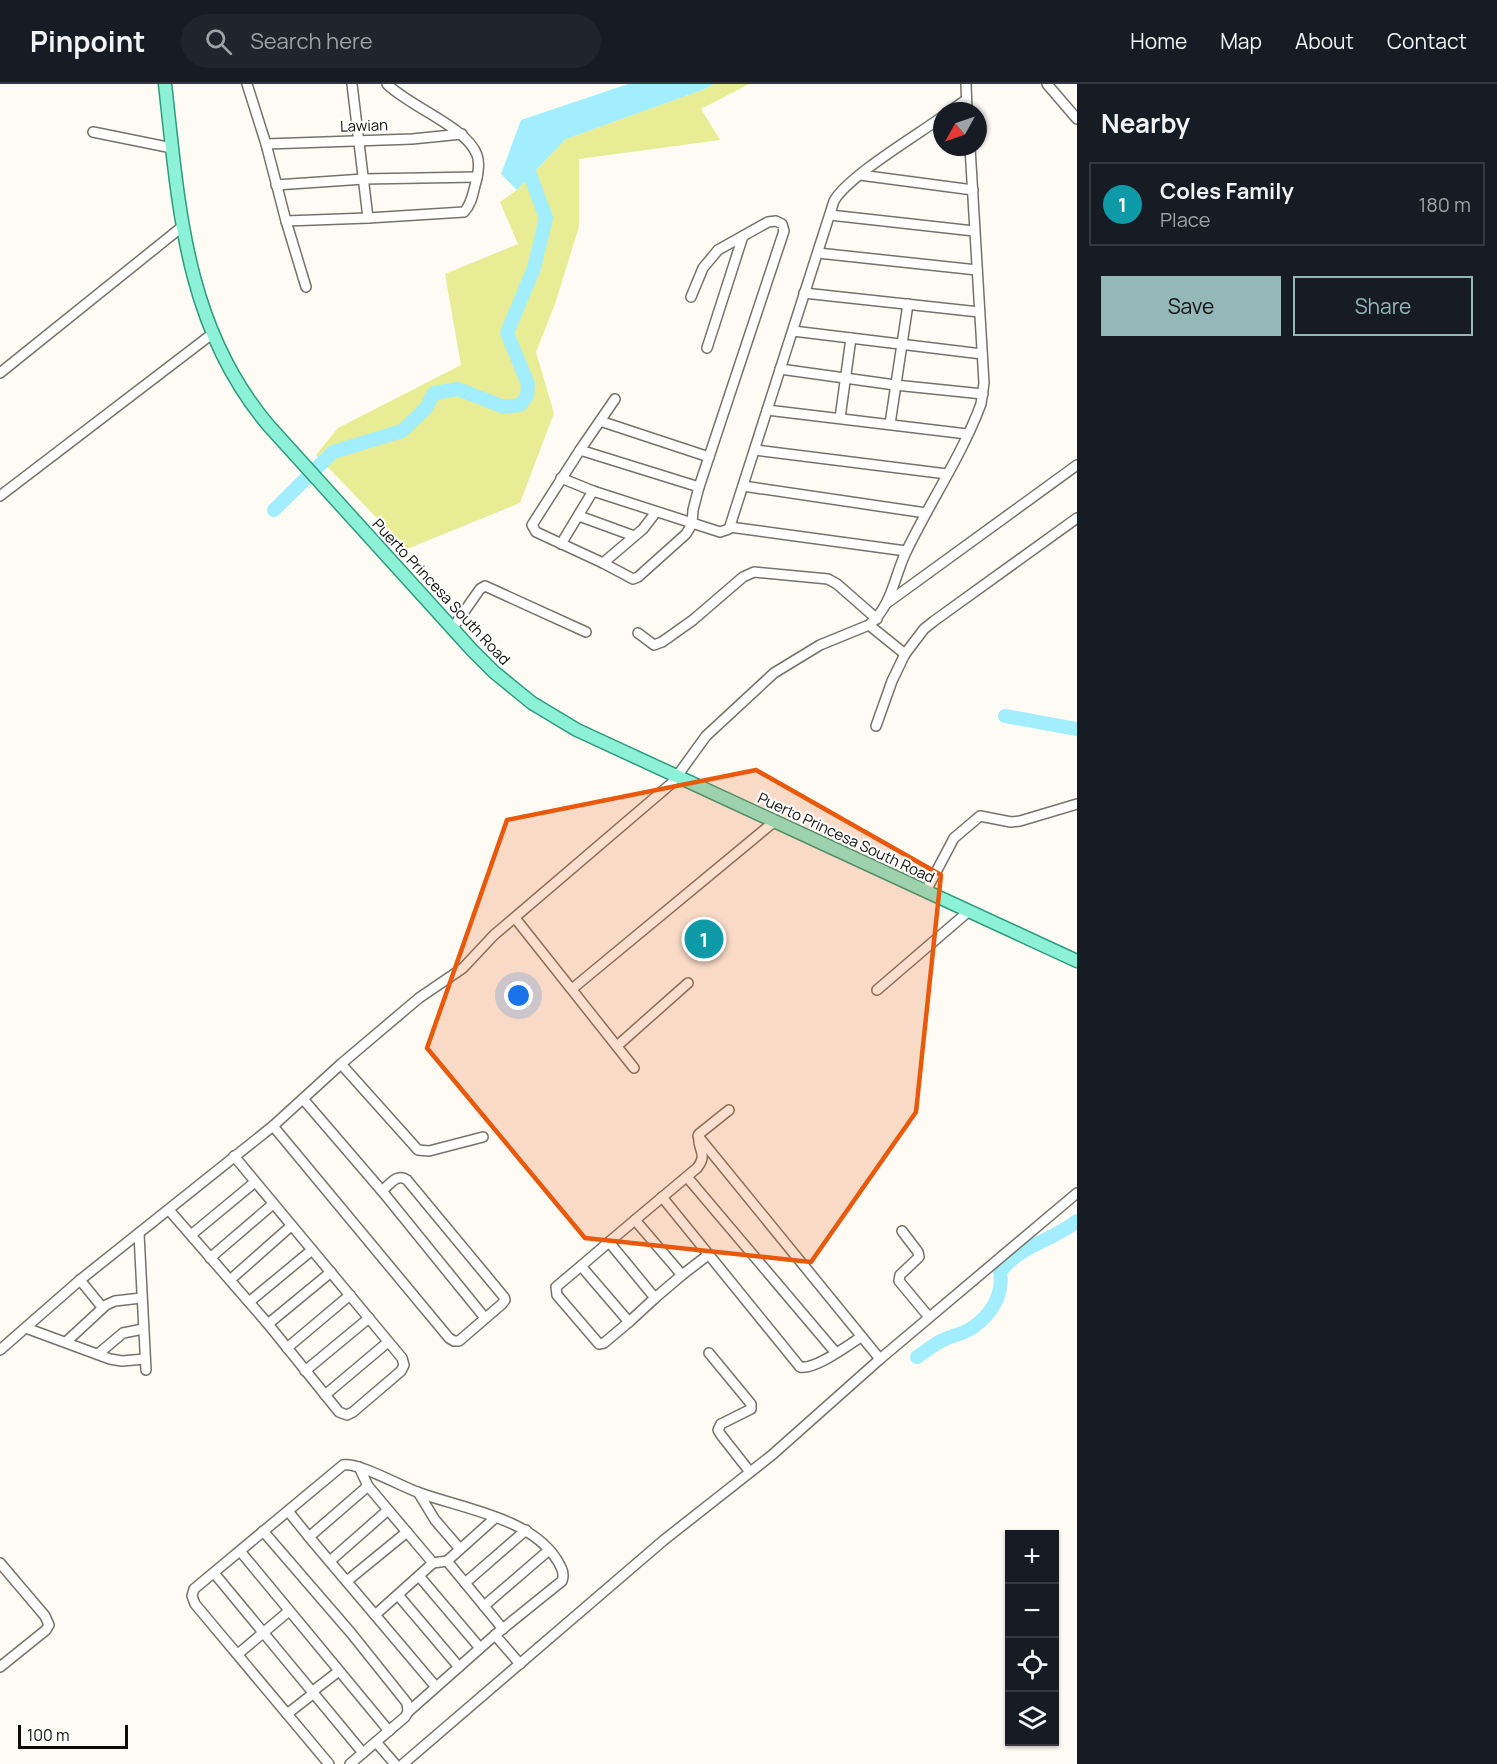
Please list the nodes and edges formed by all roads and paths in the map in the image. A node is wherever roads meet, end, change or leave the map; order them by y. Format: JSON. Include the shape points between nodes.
{"nodes":[{"id":1,"x":165,"y":84,"type":"edge"},
{"id":2,"x":247,"y":84,"type":"edge"},
{"id":3,"x":352,"y":84,"type":"edge"},
{"id":4,"x":387,"y":84,"type":"edge"},
{"id":5,"x":966,"y":84,"type":"edge"},
{"id":6,"x":1047,"y":84,"type":"edge"},
{"id":7,"x":966,"y":100,"type":"joint"},
{"id":8,"x":963,"y":102,"type":"edge"},
{"id":9,"x":1077,"y":119,"type":"edge"},
{"id":10,"x":933,"y":123,"type":"edge"},
{"id":11,"x":93,"y":132,"type":"dead end"},
{"id":12,"x":462,"y":134,"type":"junction"},
{"id":13,"x":360,"y":141,"type":"junction"},
{"id":14,"x":266,"y":144,"type":"junction"},
{"id":15,"x":172,"y":148,"type":"junction"},
{"id":16,"x":970,"y":156,"type":"edge"},
{"id":17,"x":860,"y":175,"type":"junction"},
{"id":18,"x":477,"y":177,"type":"junction"},
{"id":19,"x":364,"y":179,"type":"junction"},
{"id":20,"x":276,"y":184,"type":"junction"},
{"id":21,"x":973,"y":190,"type":"junction"},
{"id":22,"x":830,"y":214,"type":"junction"},
{"id":23,"x":368,"y":218,"type":"junction"},
{"id":24,"x":286,"y":221,"type":"junction"},
{"id":25,"x":183,"y":226,"type":"junction"},
{"id":26,"x":974,"y":231,"type":"junction"},
{"id":27,"x":743,"y":236,"type":"junction"},
{"id":28,"x":818,"y":253,"type":"junction"},
{"id":29,"x":977,"y":270,"type":"junction"},
{"id":30,"x":306,"y":287,"type":"dead end"},
{"id":31,"x":804,"y":293,"type":"junction"},
{"id":32,"x":691,"y":297,"type":"dead end"},
{"id":33,"x":908,"y":304,"type":"junction"},
{"id":34,"x":979,"y":312,"type":"junction"},
{"id":35,"x":793,"y":330,"type":"junction"},
{"id":36,"x":212,"y":334,"type":"junction"},
{"id":37,"x":850,"y":338,"type":"junction"},
{"id":38,"x":901,"y":344,"type":"junction"},
{"id":39,"x":707,"y":348,"type":"dead end"},
{"id":40,"x":982,"y":354,"type":"junction"},
{"id":41,"x":0,"y":358,"type":"edge"},
{"id":42,"x":780,"y":369,"type":"junction"},
{"id":43,"x":4,"y":370,"type":"edge"},
{"id":44,"x":846,"y":378,"type":"junction"},
{"id":45,"x":895,"y":385,"type":"junction"},
{"id":46,"x":983,"y":394,"type":"junction"},
{"id":47,"x":615,"y":399,"type":"dead end"},
{"id":48,"x":767,"y":410,"type":"junction"},
{"id":49,"x":840,"y":418,"type":"junction"},
{"id":50,"x":600,"y":422,"type":"junction"},
{"id":51,"x":890,"y":424,"type":"junction"},
{"id":52,"x":967,"y":434,"type":"junction"},
{"id":53,"x":580,"y":450,"type":"junction"},
{"id":54,"x":755,"y":450,"type":"junction"},
{"id":55,"x":710,"y":457,"type":"junction"},
{"id":56,"x":1077,"y":465,"type":"edge"},
{"id":57,"x":947,"y":474,"type":"junction"},
{"id":58,"x":561,"y":478,"type":"junction"},
{"id":59,"x":743,"y":486,"type":"junction"},
{"id":60,"x":699,"y":487,"type":"junction"},
{"id":61,"x":593,"y":491,"type":"junction"},
{"id":62,"x":0,"y":496,"type":"edge"},
{"id":63,"x":656,"y":512,"type":"junction"},
{"id":64,"x":926,"y":513,"type":"junction"},
{"id":65,"x":579,"y":516,"type":"junction"},
{"id":66,"x":1077,"y":518,"type":"edge"},
{"id":67,"x":692,"y":524,"type":"junction"},
{"id":68,"x":730,"y":527,"type":"junction"},
{"id":69,"x":634,"y":536,"type":"junction"},
{"id":70,"x":561,"y":544,"type":"junction"},
{"id":71,"x":906,"y":551,"type":"junction"},
{"id":72,"x":603,"y":563,"type":"junction"},
{"id":73,"x":887,"y":603,"type":"junction"},
{"id":74,"x":873,"y":622,"type":"junction"},
{"id":75,"x":452,"y":629,"type":"junction"},
{"id":76,"x":586,"y":632,"type":"dead end"},
{"id":77,"x":638,"y":633,"type":"dead end"},
{"id":78,"x":905,"y":654,"type":"junction"},
{"id":79,"x":876,"y":726,"type":"dead end"},
{"id":80,"x":677,"y":776,"type":"junction"},
{"id":81,"x":1077,"y":804,"type":"edge"},
{"id":82,"x":775,"y":821,"type":"junction"},
{"id":83,"x":926,"y":891,"type":"junction"},
{"id":84,"x":969,"y":911,"type":"junction"},
{"id":85,"x":515,"y":918,"type":"junction"},
{"id":86,"x":1077,"y":961,"type":"edge"},
{"id":87,"x":688,"y":983,"type":"dead end"},
{"id":88,"x":572,"y":989,"type":"junction"},
{"id":89,"x":877,"y":990,"type":"dead end"},
{"id":90,"x":616,"y":1046,"type":"junction"},
{"id":91,"x":341,"y":1064,"type":"junction"},
{"id":92,"x":633,"y":1068,"type":"dead end"},
{"id":93,"x":303,"y":1099,"type":"junction"},
{"id":94,"x":729,"y":1110,"type":"dead end"},
{"id":95,"x":273,"y":1126,"type":"junction"},
{"id":96,"x":698,"y":1136,"type":"junction"},
{"id":97,"x":483,"y":1137,"type":"dead end"},
{"id":98,"x":234,"y":1156,"type":"junction"},
{"id":99,"x":687,"y":1177,"type":"junction"},
{"id":100,"x":255,"y":1182,"type":"junction"},
{"id":101,"x":382,"y":1191,"type":"junction"},
{"id":102,"x":1077,"y":1193,"type":"edge"},
{"id":103,"x":662,"y":1197,"type":"junction"},
{"id":104,"x":273,"y":1204,"type":"junction"},
{"id":105,"x":169,"y":1210,"type":"junction"},
{"id":106,"x":635,"y":1220,"type":"junction"},
{"id":107,"x":291,"y":1226,"type":"junction"},
{"id":108,"x":902,"y":1232,"type":"dead end"},
{"id":109,"x":139,"y":1234,"type":"junction"},
{"id":110,"x":191,"y":1235,"type":"junction"},
{"id":111,"x":609,"y":1242,"type":"junction"},
{"id":112,"x":312,"y":1250,"type":"junction"},
{"id":113,"x":708,"y":1255,"type":"junction"},
{"id":114,"x":210,"y":1258,"type":"junction"},
{"id":115,"x":581,"y":1266,"type":"junction"},
{"id":116,"x":331,"y":1272,"type":"junction"},
{"id":117,"x":682,"y":1275,"type":"junction"},
{"id":118,"x":80,"y":1280,"type":"junction"},
{"id":119,"x":230,"y":1280,"type":"junction"},
{"id":120,"x":350,"y":1295,"type":"junction"},
{"id":121,"x":141,"y":1298,"type":"junction"},
{"id":122,"x":655,"y":1298,"type":"junction"},
{"id":123,"x":249,"y":1302,"type":"junction"},
{"id":124,"x":102,"y":1307,"type":"junction"},
{"id":125,"x":929,"y":1317,"type":"junction"},
{"id":126,"x":369,"y":1318,"type":"junction"},
{"id":127,"x":485,"y":1318,"type":"junction"},
{"id":128,"x":629,"y":1322,"type":"junction"},
{"id":129,"x":268,"y":1324,"type":"junction"},
{"id":130,"x":26,"y":1328,"type":"junction"},
{"id":131,"x":143,"y":1329,"type":"junction"},
{"id":132,"x":861,"y":1337,"type":"junction"},
{"id":133,"x":66,"y":1342,"type":"junction"},
{"id":134,"x":388,"y":1342,"type":"junction"},
{"id":135,"x":287,"y":1348,"type":"junction"},
{"id":136,"x":0,"y":1350,"type":"edge"},
{"id":137,"x":709,"y":1353,"type":"dead end"},
{"id":138,"x":836,"y":1353,"type":"junction"},
{"id":139,"x":98,"y":1354,"type":"junction"},
{"id":140,"x":146,"y":1359,"type":"junction"},
{"id":141,"x":880,"y":1359,"type":"junction"},
{"id":142,"x":146,"y":1370,"type":"dead end"},
{"id":143,"x":305,"y":1371,"type":"junction"},
{"id":144,"x":325,"y":1395,"type":"junction"},
{"id":145,"x":359,"y":1467,"type":"junction"},
{"id":146,"x":750,"y":1472,"type":"junction"},
{"id":147,"x":369,"y":1486,"type":"junction"},
{"id":148,"x":418,"y":1492,"type":"junction"},
{"id":149,"x":388,"y":1510,"type":"junction"},
{"id":150,"x":288,"y":1511,"type":"junction"},
{"id":151,"x":495,"y":1518,"type":"junction"},
{"id":152,"x":526,"y":1530,"type":"junction"},
{"id":153,"x":263,"y":1531,"type":"junction"},
{"id":154,"x":407,"y":1532,"type":"junction"},
{"id":155,"x":309,"y":1537,"type":"junction"},
{"id":156,"x":460,"y":1549,"type":"junction"},
{"id":157,"x":549,"y":1550,"type":"junction"},
{"id":158,"x":240,"y":1551,"type":"junction"},
{"id":159,"x":330,"y":1561,"type":"junction"},
{"id":160,"x":447,"y":1561,"type":"junction"},
{"id":161,"x":0,"y":1563,"type":"edge"},
{"id":162,"x":433,"y":1563,"type":"junction"},
{"id":163,"x":214,"y":1573,"type":"junction"},
{"id":164,"x":419,"y":1576,"type":"junction"},
{"id":165,"x":347,"y":1581,"type":"junction"},
{"id":166,"x":465,"y":1583,"type":"junction"},
{"id":167,"x":398,"y":1595,"type":"junction"},
{"id":168,"x":484,"y":1606,"type":"junction"},
{"id":169,"x":289,"y":1611,"type":"junction"},
{"id":170,"x":375,"y":1615,"type":"junction"},
{"id":171,"x":263,"y":1632,"type":"junction"},
{"id":172,"x":499,"y":1632,"type":"junction"},
{"id":173,"x":480,"y":1648,"type":"junction"},
{"id":174,"x":238,"y":1654,"type":"junction"},
{"id":175,"x":520,"y":1664,"type":"junction"},
{"id":176,"x":0,"y":1667,"type":"edge"},
{"id":177,"x":459,"y":1667,"type":"junction"},
{"id":178,"x":339,"y":1671,"type":"junction"},
{"id":179,"x":436,"y":1687,"type":"junction"},
{"id":180,"x":314,"y":1692,"type":"junction"},
{"id":181,"x":408,"y":1712,"type":"junction"},
{"id":182,"x":287,"y":1714,"type":"junction"},
{"id":183,"x":390,"y":1731,"type":"junction"},
{"id":184,"x":376,"y":1742,"type":"junction"},
{"id":185,"x":363,"y":1753,"type":"junction"},
{"id":186,"x":329,"y":1764,"type":"edge"},
{"id":187,"x":350,"y":1764,"type":"edge"},
{"id":188,"x":395,"y":1764,"type":"edge"},
{"id":189,"x":403,"y":1764,"type":"edge"}],
"edges":[{"from":1,"to":15,"type":"main road","name":"Puerto Princesa South Road"},
{"from":2,"to":14,"type":"street"},
{"from":3,"to":13,"type":"street"},
{"from":4,"to":12,"type":"street","via":[[410,103]]},
{"from":5,"to":7,"type":"street"},
{"from":6,"to":9,"type":"street"},
{"from":7,"to":8,"type":"street"},
{"from":10,"to":17,"type":"street"},
{"from":11,"to":15,"type":"street"},
{"from":12,"to":13,"type":"street","name":"Lawian"},
{"from":12,"to":18,"type":"street","via":[[478,157]]},
{"from":13,"to":14,"type":"street","name":"Lawian"},
{"from":13,"to":19,"type":"street"},
{"from":14,"to":20,"type":"street"},
{"from":15,"to":25,"type":"main road","name":"Puerto Princesa South Road"},
{"from":16,"to":21,"type":"street"},
{"from":17,"to":21,"type":"street"},
{"from":17,"to":22,"type":"street","via":[[837,195]]},
{"from":18,"to":19,"type":"street"},
{"from":18,"to":23,"type":"street","via":[[469,207],[461,213]]},
{"from":19,"to":20,"type":"street"},
{"from":19,"to":23,"type":"street"},
{"from":20,"to":24,"type":"street"},
{"from":21,"to":26,"type":"street"},
{"from":22,"to":26,"type":"street"},
{"from":22,"to":28,"type":"street"},
{"from":23,"to":24,"type":"street"},
{"from":24,"to":30,"type":"street"},
{"from":25,"to":36,"type":"main road","name":"Puerto Princesa South Road","via":[[194,281]]},
{"from":25,"to":43,"type":"street"},
{"from":26,"to":29,"type":"street"},
{"from":27,"to":32,"type":"street","via":[[709,259]]},
{"from":27,"to":39,"type":"street"},
{"from":27,"to":55,"type":"street","via":[[772,221],[785,229]]},
{"from":28,"to":29,"type":"street"},
{"from":28,"to":31,"type":"street"},
{"from":29,"to":34,"type":"street"},
{"from":31,"to":33,"type":"street"},
{"from":31,"to":35,"type":"street"},
{"from":33,"to":34,"type":"street"},
{"from":33,"to":38,"type":"street"},
{"from":34,"to":40,"type":"street"},
{"from":35,"to":37,"type":"street"},
{"from":35,"to":42,"type":"street"},
{"from":36,"to":62,"type":"street"},
{"from":36,"to":75,"type":"main road","name":"Puerto Princesa South Road","via":[[248,402]]},
{"from":37,"to":38,"type":"street"},
{"from":37,"to":44,"type":"street"},
{"from":38,"to":40,"type":"street"},
{"from":38,"to":45,"type":"street"},
{"from":40,"to":46,"type":"street"},
{"from":41,"to":43,"type":"street"},
{"from":42,"to":44,"type":"street"},
{"from":42,"to":48,"type":"street"},
{"from":44,"to":45,"type":"street"},
{"from":44,"to":49,"type":"street"},
{"from":45,"to":46,"type":"street"},
{"from":45,"to":51,"type":"street"},
{"from":46,"to":52,"type":"street"},
{"from":47,"to":50,"type":"street"},
{"from":48,"to":49,"type":"street"},
{"from":48,"to":54,"type":"street"},
{"from":49,"to":51,"type":"street"},
{"from":50,"to":53,"type":"street"},
{"from":50,"to":55,"type":"street"},
{"from":51,"to":52,"type":"street"},
{"from":52,"to":57,"type":"street"},
{"from":53,"to":58,"type":"street"},
{"from":53,"to":60,"type":"street"},
{"from":54,"to":57,"type":"street"},
{"from":54,"to":59,"type":"street"},
{"from":55,"to":60,"type":"street"},
{"from":56,"to":73,"type":"street"},
{"from":57,"to":64,"type":"street"},
{"from":58,"to":61,"type":"street"},
{"from":58,"to":70,"type":"street","via":[[531,525],[536,532]]},
{"from":59,"to":64,"type":"street"},
{"from":59,"to":68,"type":"street"},
{"from":60,"to":67,"type":"street"},
{"from":61,"to":63,"type":"street"},
{"from":61,"to":65,"type":"street"},
{"from":63,"to":67,"type":"street"},
{"from":63,"to":69,"type":"street"},
{"from":64,"to":71,"type":"street"},
{"from":65,"to":69,"type":"street"},
{"from":65,"to":70,"type":"street"},
{"from":66,"to":78,"type":"street","via":[[934,621]]},
{"from":67,"to":68,"type":"street","via":[[720,532]]},
{"from":67,"to":72,"type":"street","via":[[636,579]]},
{"from":68,"to":71,"type":"street"},
{"from":69,"to":72,"type":"street"},
{"from":70,"to":72,"type":"street"},
{"from":71,"to":73,"type":"street"},
{"from":73,"to":74,"type":"street"},
{"from":74,"to":77,"type":"street","via":[[828,579],[754,572],[662,642],[654,645]]},
{"from":74,"to":78,"type":"street"},
{"from":74,"to":80,"type":"street","via":[[811,650],[774,673],[706,736]]},
{"from":75,"to":76,"type":"street","via":[[485,586]]},
{"from":75,"to":80,"type":"main road","name":"Puerto Princesa South Road","via":[[494,672],[532,703],[577,730]]},
{"from":78,"to":79,"type":"street"},
{"from":80,"to":82,"type":"main road","name":"Puerto Princesa South Road"},
{"from":80,"to":85,"type":"street"},
{"from":81,"to":83,"type":"street","via":[[1020,821],[980,816],[954,838]]},
{"from":82,"to":83,"type":"main road","name":"Puerto Princesa South Road"},
{"from":82,"to":88,"type":"street"},
{"from":83,"to":84,"type":"main road","name":"Puerto Princesa South Road"},
{"from":84,"to":86,"type":"main road","name":"Puerto Princesa South Road"},
{"from":84,"to":89,"type":"street"},
{"from":85,"to":88,"type":"street"},
{"from":85,"to":91,"type":"street","via":[[463,968],[419,998]]},
{"from":87,"to":90,"type":"street"},
{"from":88,"to":90,"type":"street"},
{"from":90,"to":92,"type":"street"},
{"from":91,"to":93,"type":"street"},
{"from":91,"to":97,"type":"street","via":[[418,1150],[429,1151]]},
{"from":93,"to":95,"type":"street"},
{"from":93,"to":101,"type":"street"},
{"from":94,"to":96,"type":"street"},
{"from":95,"to":98,"type":"street"},
{"from":95,"to":127,"type":"street","via":[[449,1338],[459,1341]]},
{"from":96,"to":99,"type":"street","via":[[703,1159]]},
{"from":96,"to":132,"type":"street"},
{"from":98,"to":100,"type":"street"},
{"from":98,"to":105,"type":"street"},
{"from":99,"to":103,"type":"street"},
{"from":99,"to":138,"type":"street"},
{"from":100,"to":104,"type":"street"},
{"from":100,"to":110,"type":"street"},
{"from":101,"to":127,"type":"street"},
{"from":101,"to":127,"type":"street","via":[[398,1178],[408,1180],[503,1294],[504,1302]]},
{"from":102,"to":125,"type":"street"},
{"from":103,"to":106,"type":"street"},
{"from":103,"to":113,"type":"street"},
{"from":104,"to":107,"type":"street"},
{"from":104,"to":114,"type":"street"},
{"from":105,"to":109,"type":"street"},
{"from":105,"to":110,"type":"street"},
{"from":106,"to":111,"type":"street"},
{"from":106,"to":117,"type":"street"},
{"from":107,"to":112,"type":"street"},
{"from":107,"to":119,"type":"street"},
{"from":108,"to":125,"type":"street","via":[[919,1257],[900,1275],[899,1281]]},
{"from":109,"to":118,"type":"street"},
{"from":109,"to":121,"type":"street"},
{"from":110,"to":114,"type":"street"},
{"from":111,"to":115,"type":"street"},
{"from":111,"to":122,"type":"street"},
{"from":112,"to":116,"type":"street"},
{"from":112,"to":123,"type":"street"},
{"from":113,"to":117,"type":"street"},
{"from":113,"to":138,"type":"street","via":[[800,1367]]},
{"from":114,"to":119,"type":"street"},
{"from":115,"to":128,"type":"street"},
{"from":115,"to":128,"type":"street","via":[[555,1289],[577,1319],[601,1344]]},
{"from":116,"to":120,"type":"street"},
{"from":116,"to":129,"type":"street"},
{"from":117,"to":122,"type":"street"},
{"from":118,"to":124,"type":"street"},
{"from":118,"to":130,"type":"street"},
{"from":119,"to":123,"type":"street"},
{"from":120,"to":126,"type":"street"},
{"from":120,"to":135,"type":"street"},
{"from":121,"to":124,"type":"street"},
{"from":121,"to":131,"type":"street"},
{"from":122,"to":128,"type":"street"},
{"from":123,"to":129,"type":"street"},
{"from":124,"to":133,"type":"street"},
{"from":125,"to":141,"type":"street"},
{"from":126,"to":134,"type":"street"},
{"from":126,"to":143,"type":"street"},
{"from":129,"to":135,"type":"street"},
{"from":130,"to":133,"type":"street"},
{"from":130,"to":136,"type":"street"},
{"from":131,"to":139,"type":"street","via":[[123,1333]]},
{"from":131,"to":140,"type":"street"},
{"from":132,"to":138,"type":"street"},
{"from":132,"to":141,"type":"street"},
{"from":133,"to":139,"type":"street"},
{"from":134,"to":144,"type":"street"},
{"from":134,"to":144,"type":"street","via":[[402,1358],[403,1368],[362,1405],[343,1414]]},
{"from":135,"to":143,"type":"street"},
{"from":137,"to":146,"type":"street","via":[[751,1404],[751,1409],[721,1424],[718,1430]]},
{"from":139,"to":140,"type":"street","via":[[117,1360]]},
{"from":140,"to":142,"type":"street"},
{"from":141,"to":146,"type":"street"},
{"from":143,"to":144,"type":"street"},
{"from":145,"to":147,"type":"street"},
{"from":145,"to":148,"type":"street"},
{"from":145,"to":150,"type":"street","via":[[340,1467]]},
{"from":146,"to":175,"type":"street"},
{"from":147,"to":149,"type":"street"},
{"from":147,"to":155,"type":"street"},
{"from":148,"to":151,"type":"street"},
{"from":148,"to":156,"type":"street"},
{"from":149,"to":154,"type":"street"},
{"from":149,"to":159,"type":"street"},
{"from":150,"to":153,"type":"street"},
{"from":150,"to":155,"type":"street"},
{"from":151,"to":152,"type":"street"},
{"from":151,"to":156,"type":"street"},
{"from":152,"to":157,"type":"street"},
{"from":152,"to":166,"type":"street"},
{"from":153,"to":158,"type":"street"},
{"from":153,"to":181,"type":"street","via":[[405,1700]]},
{"from":154,"to":162,"type":"street"},
{"from":154,"to":165,"type":"street"},
{"from":155,"to":159,"type":"street"},
{"from":156,"to":160,"type":"street"},
{"from":157,"to":168,"type":"street"},
{"from":157,"to":172,"type":"street","via":[[562,1569],[562,1581]]},
{"from":158,"to":163,"type":"street"},
{"from":158,"to":169,"type":"street"},
{"from":159,"to":165,"type":"street"},
{"from":160,"to":162,"type":"street"},
{"from":160,"to":166,"type":"street"},
{"from":161,"to":176,"type":"street","via":[[49,1625]]},
{"from":162,"to":164,"type":"street"},
{"from":163,"to":171,"type":"street"},
{"from":163,"to":174,"type":"street","via":[[194,1589],[193,1599]]},
{"from":164,"to":167,"type":"street"},
{"from":164,"to":173,"type":"street"},
{"from":165,"to":170,"type":"street"},
{"from":166,"to":168,"type":"street"},
{"from":167,"to":170,"type":"street"},
{"from":167,"to":177,"type":"street"},
{"from":168,"to":172,"type":"street"},
{"from":169,"to":171,"type":"street"},
{"from":169,"to":178,"type":"street"},
{"from":170,"to":179,"type":"street"},
{"from":171,"to":174,"type":"street"},
{"from":171,"to":180,"type":"street"},
{"from":172,"to":173,"type":"street"},
{"from":172,"to":175,"type":"street"},
{"from":173,"to":177,"type":"street"},
{"from":174,"to":182,"type":"street"},
{"from":175,"to":189,"type":"street"},
{"from":177,"to":179,"type":"street"},
{"from":178,"to":180,"type":"street"},
{"from":178,"to":183,"type":"street"},
{"from":179,"to":181,"type":"street"},
{"from":180,"to":182,"type":"street"},
{"from":180,"to":185,"type":"street"},
{"from":181,"to":183,"type":"street"},
{"from":182,"to":186,"type":"street"},
{"from":183,"to":184,"type":"street"},
{"from":184,"to":185,"type":"street"},
{"from":184,"to":188,"type":"street"},
{"from":185,"to":187,"type":"street"}]}
